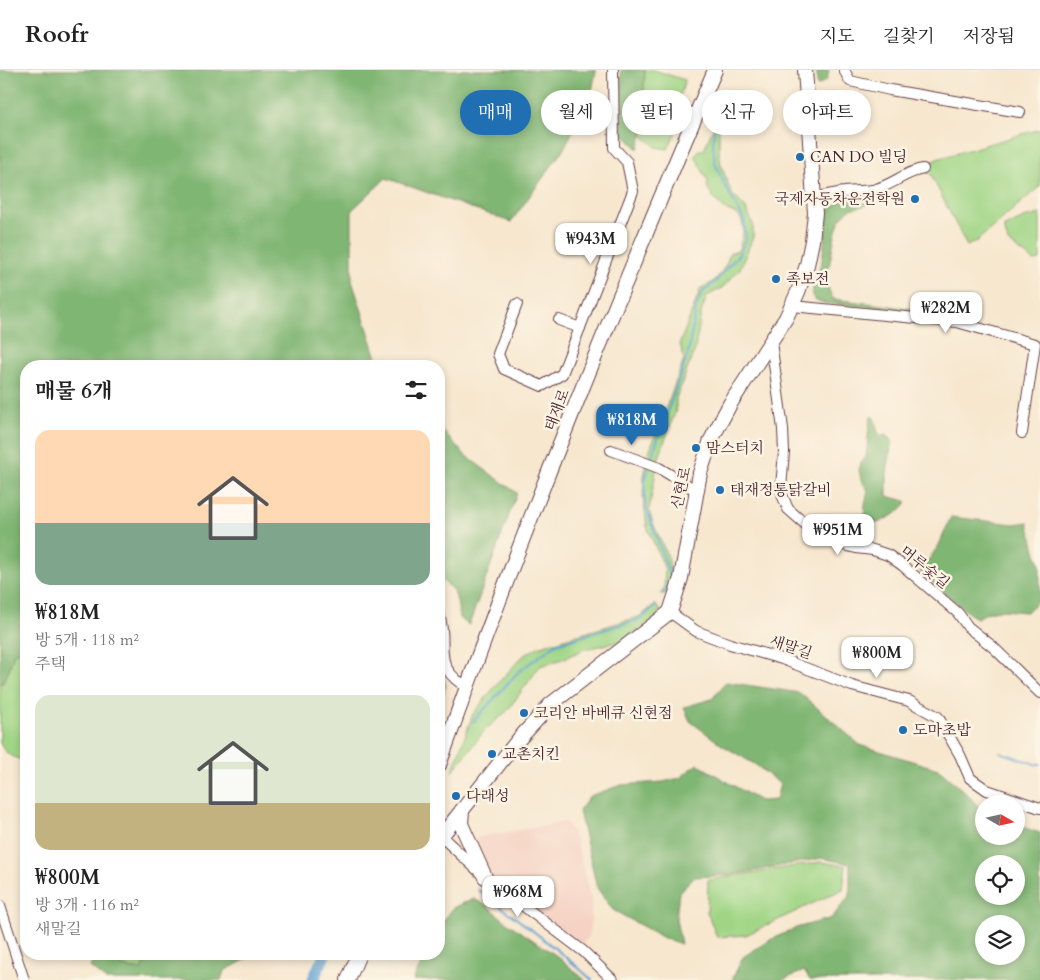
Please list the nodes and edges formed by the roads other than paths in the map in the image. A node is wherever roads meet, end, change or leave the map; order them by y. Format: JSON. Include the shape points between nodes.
{"nodes":[{"id":1,"x":613,"y":70,"type":"edge"},
{"id":2,"x":710,"y":70,"type":"edge"},
{"id":3,"x":715,"y":70,"type":"edge"},
{"id":4,"x":805,"y":70,"type":"edge"},
{"id":5,"x":844,"y":70,"type":"edge"},
{"id":6,"x":1020,"y":112,"type":"dead end"},
{"id":7,"x":923,"y":169,"type":"dead end"},
{"id":8,"x":814,"y":198,"type":"junction"},
{"id":9,"x":517,"y":304,"type":"dead end"},
{"id":10,"x":792,"y":306,"type":"junction"},
{"id":11,"x":559,"y":320,"type":"dead end"},
{"id":12,"x":580,"y":328,"type":"junction"},
{"id":13,"x":771,"y":342,"type":"junction"},
{"id":14,"x":1022,"y":433,"type":"dead end"},
{"id":15,"x":611,"y":450,"type":"dead end"},
{"id":16,"x":696,"y":491,"type":"junction"},
{"id":17,"x":670,"y":612,"type":"junction"},
{"id":18,"x":445,"y":665,"type":"edge"},
{"id":19,"x":462,"y":684,"type":"junction"},
{"id":20,"x":1040,"y":693,"type":"edge"},
{"id":21,"x":445,"y":730,"type":"edge"},
{"id":22,"x":445,"y":748,"type":"edge"},
{"id":23,"x":1040,"y":808,"type":"edge"},
{"id":24,"x":462,"y":810,"type":"junction"},
{"id":25,"x":445,"y":829,"type":"edge"},
{"id":26,"x":445,"y":841,"type":"edge"},
{"id":27,"x":485,"y":877,"type":"junction"},
{"id":28,"x":0,"y":906,"type":"edge"},
{"id":29,"x":355,"y":960,"type":"edge"},
{"id":30,"x":24,"y":980,"type":"edge"},
{"id":31,"x":346,"y":980,"type":"edge"},
{"id":32,"x":613,"y":980,"type":"edge"}],
"edges":[{"from":1,"to":12,"type":"street","via":[[614,148],[627,162],[634,191]]},
{"from":2,"to":19,"type":"main road","name":"태재로","via":[[602,324]]},
{"from":3,"to":22,"type":"main road","name":"태재로","via":[[606,326]]},
{"from":4,"to":8,"type":"main road","name":"신현로"},
{"from":5,"to":6,"type":"street","via":[[850,81]]},
{"from":7,"to":8,"type":"street","via":[[911,171],[875,189]]},
{"from":8,"to":10,"type":"main road","name":"신현로","via":[[812,241]]},
{"from":9,"to":12,"type":"street","via":[[498,354],[504,369],[542,386],[562,374]]},
{"from":10,"to":13,"type":"main road","name":"신현로"},
{"from":10,"to":14,"type":"street","via":[[957,322],[1035,344]]},
{"from":11,"to":12,"type":"street"},
{"from":13,"to":16,"type":"main road","name":"신현로","via":[[730,404],[711,440]]},
{"from":13,"to":20,"type":"street","name":"머루숯길","via":[[783,429],[781,487],[788,509],[812,530],[828,533],[843,545],[873,550],[902,565],[958,613],[968,627]]},
{"from":15,"to":16,"type":"street","via":[[659,468]]},
{"from":16,"to":17,"type":"main road","name":"신현로","via":[[681,578]]},
{"from":17,"to":23,"type":"street","name":"새말길","via":[[696,631],[730,644],[782,658],[852,686],[909,701],[938,717],[970,778],[986,790]]},
{"from":17,"to":24,"type":"main road","via":[[551,704]]},
{"from":18,"to":19,"type":"street","via":[[452,677]]},
{"from":19,"to":21,"type":"main road","name":"태재로"},
{"from":24,"to":25,"type":"main road"},
{"from":24,"to":27,"type":"main road","via":[[461,824]]},
{"from":26,"to":27,"type":"street"},
{"from":27,"to":32,"type":"street","via":[[583,951]]},
{"from":28,"to":30,"type":"street"},
{"from":29,"to":31,"type":"main road"}]}
